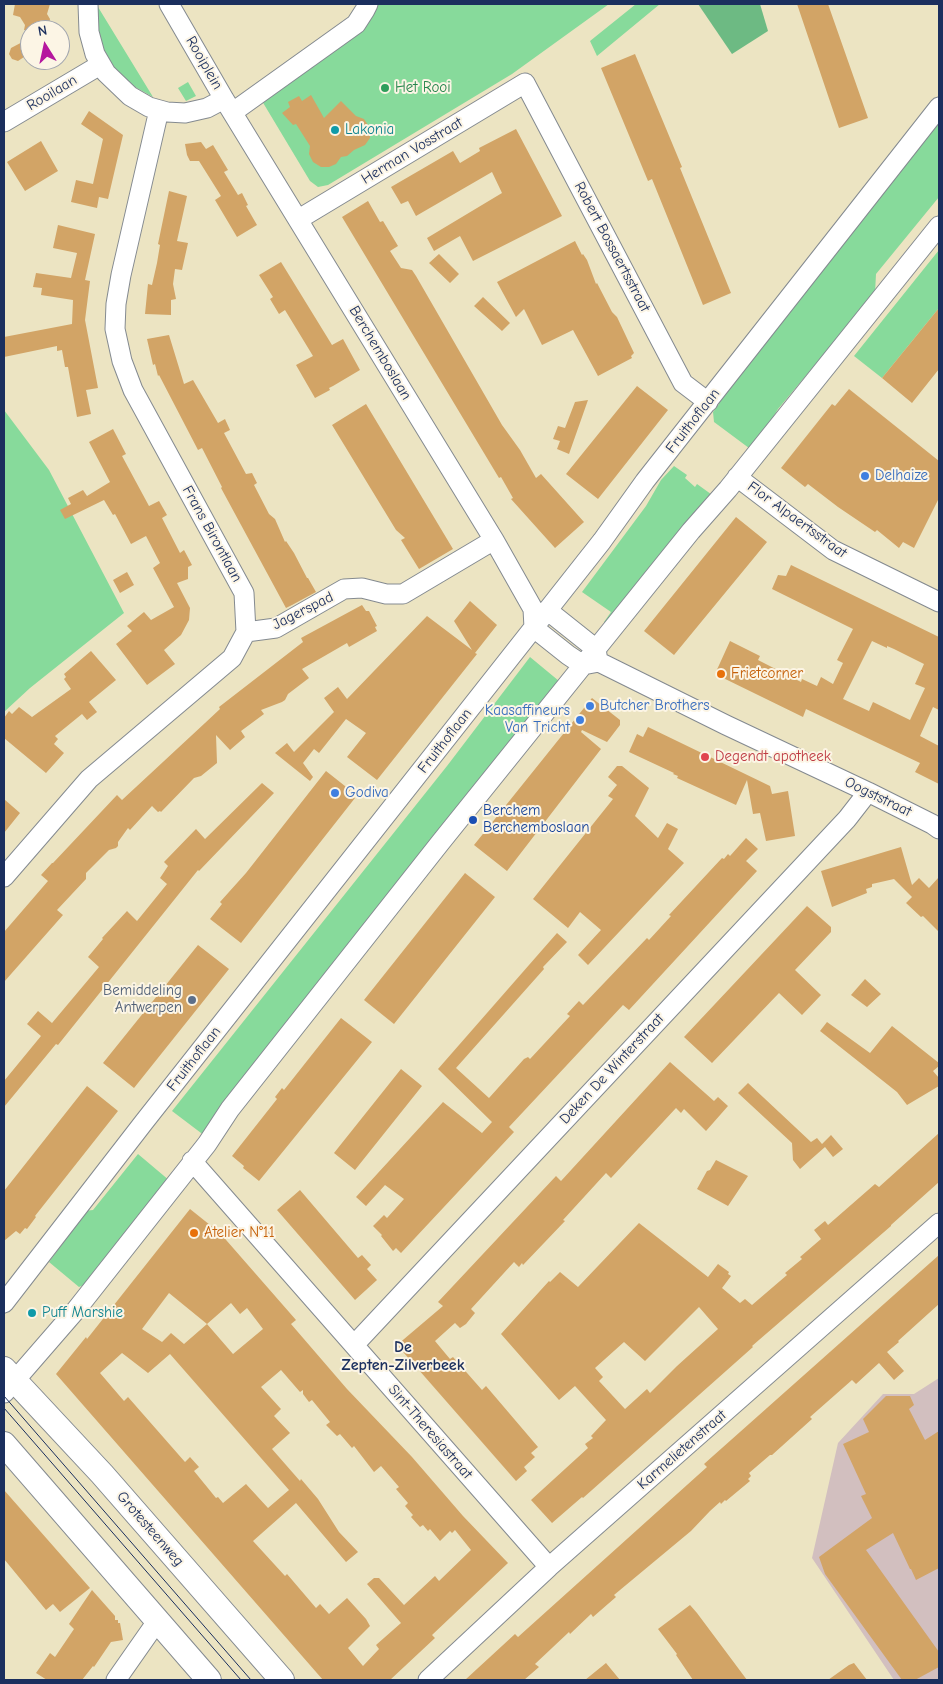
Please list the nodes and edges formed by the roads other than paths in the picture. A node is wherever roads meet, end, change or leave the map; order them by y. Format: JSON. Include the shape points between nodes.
{"nodes":[{"id":1,"x":88,"y":4,"type":"edge"},
{"id":2,"x":169,"y":4,"type":"edge"},
{"id":3,"x":368,"y":4,"type":"edge"},
{"id":4,"x":100,"y":65,"type":"junction"},
{"id":5,"x":525,"y":83,"type":"joint"},
{"id":6,"x":228,"y":105,"type":"junction"},
{"id":7,"x":939,"y":107,"type":"edge"},
{"id":8,"x":159,"y":110,"type":"junction"},
{"id":9,"x":4,"y":122,"type":"edge"},
{"id":10,"x":299,"y":219,"type":"junction"},
{"id":11,"x":939,"y":226,"type":"edge"},
{"id":12,"x":708,"y":402,"type":"junction"},
{"id":13,"x":737,"y":477,"type":"junction"},
{"id":14,"x":494,"y":540,"type":"junction"},
{"id":15,"x":939,"y":602,"type":"edge"},
{"id":16,"x":538,"y":616,"type":"junction"},
{"id":17,"x":246,"y":632,"type":"junction"},
{"id":18,"x":592,"y":659,"type":"junction"},
{"id":19,"x":868,"y":792,"type":"junction"},
{"id":20,"x":939,"y":829,"type":"edge"},
{"id":21,"x":4,"y":877,"type":"edge"},
{"id":22,"x":192,"y":1161,"type":"junction"},
{"id":23,"x":939,"y":1223,"type":"edge"},
{"id":24,"x":4,"y":1303,"type":"edge"},
{"id":25,"x":354,"y":1345,"type":"junction"},
{"id":26,"x":7,"y":1381,"type":"edge"},
{"id":27,"x":4,"y":1444,"type":"edge"},
{"id":28,"x":549,"y":1567,"type":"junction"},
{"id":29,"x":158,"y":1620,"type":"junction"},
{"id":30,"x":116,"y":1680,"type":"edge"},
{"id":31,"x":210,"y":1680,"type":"edge"},
{"id":32,"x":282,"y":1680,"type":"edge"},
{"id":33,"x":428,"y":1680,"type":"edge"}],
"edges":[{"from":1,"to":4,"type":"street","name":"Rooiplein","via":[[90,37]]},
{"from":2,"to":6,"type":"street","name":"Rooiplein"},
{"from":3,"to":6,"type":"street","via":[[356,24]]},
{"from":4,"to":8,"type":"street","name":"Rooiplein","via":[[130,96]]},
{"from":4,"to":9,"type":"street","name":"Rooilaan"},
{"from":5,"to":10,"type":"street","name":"Herman Vosstraat"},
{"from":5,"to":12,"type":"street","name":"Robert Bossaertsstraat","via":[[683,383]]},
{"from":6,"to":8,"type":"street","name":"Rooiplein","via":[[197,112]]},
{"from":6,"to":10,"type":"street","name":"Berchemboslaan"},
{"from":7,"to":12,"type":"street","name":"Fruithoflaan"},
{"from":8,"to":17,"type":"street","name":"Frans Birontlaan","via":[[121,276],[115,329],[133,390],[244,592]]},
{"from":10,"to":14,"type":"street","name":"Berchemboslaan"},
{"from":11,"to":13,"type":"street"},
{"from":12,"to":16,"type":"street","name":"Fruithoflaan","via":[[602,541]]},
{"from":13,"to":15,"type":"street","name":"Flor Alpaertsstraat","via":[[833,550]]},
{"from":13,"to":18,"type":"street"},
{"from":14,"to":16,"type":"street","name":"Berchemboslaan"},
{"from":14,"to":17,"type":"street","name":"Jagerspad","via":[[403,594],[362,588],[344,589],[276,628]]},
{"from":16,"to":18,"type":"street","name":"Oogststraat"},
{"from":16,"to":24,"type":"street","name":"Fruithoflaan"},
{"from":17,"to":21,"type":"street","via":[[232,658],[89,779]]},
{"from":18,"to":19,"type":"street","name":"Oogststraat"},
{"from":18,"to":22,"type":"street","via":[[446,835]]},
{"from":19,"to":20,"type":"street","name":"Oogststraat"},
{"from":19,"to":25,"type":"street","name":"Deken De Winterstraat","via":[[847,819]]},
{"from":22,"to":25,"type":"street","name":"Sint-Theresiastraat"},
{"from":22,"to":26,"type":"street","via":[[76,1310]]},
{"from":23,"to":28,"type":"street","name":"Karmelietenstraat"},
{"from":25,"to":28,"type":"street","name":"Sint-Theresiastraat"},
{"from":26,"to":32,"type":"main road","name":"Grotesteenweg","via":[[102,1474]]},
{"from":27,"to":29,"type":"main road"},
{"from":28,"to":33,"type":"street","name":"Karmelietenstraat"},
{"from":29,"to":30,"type":"street"},
{"from":29,"to":31,"type":"main road"}]}
